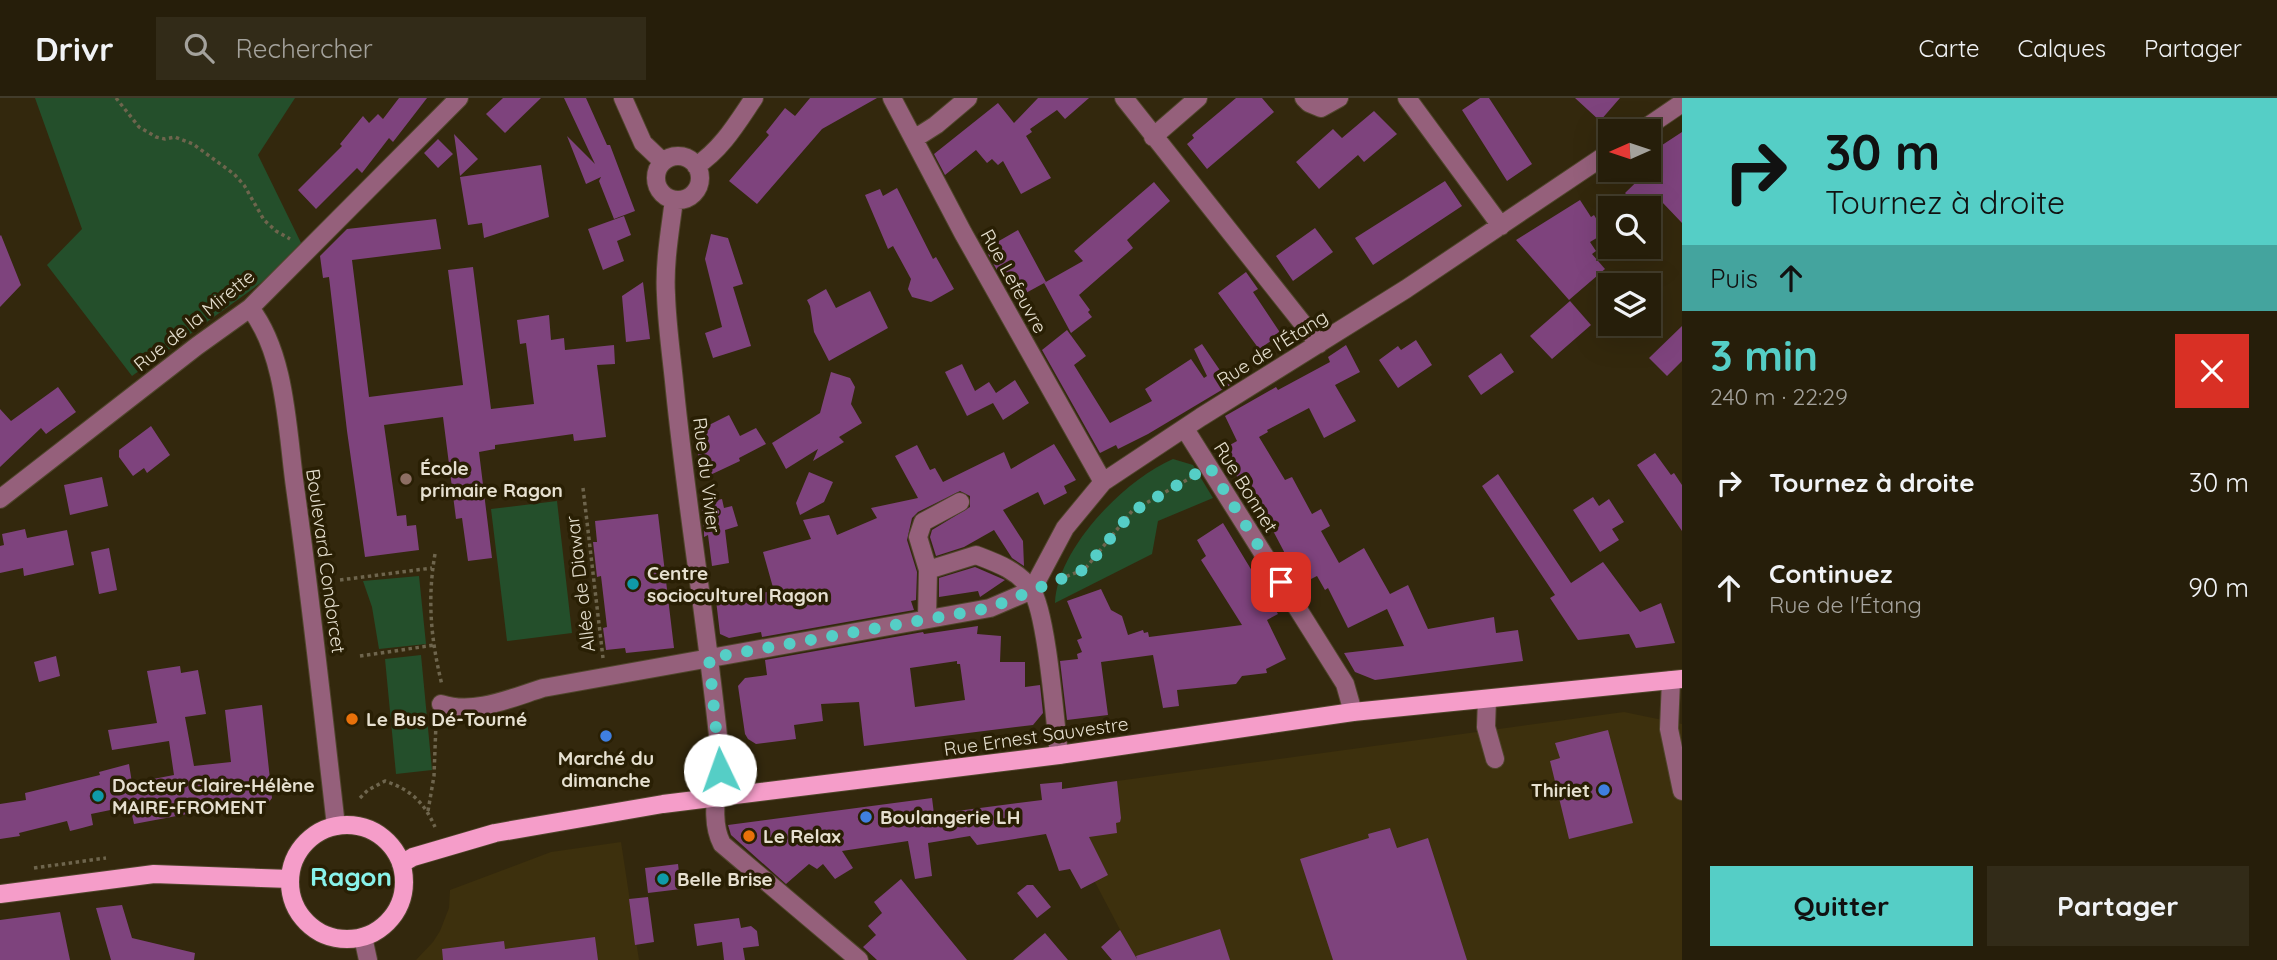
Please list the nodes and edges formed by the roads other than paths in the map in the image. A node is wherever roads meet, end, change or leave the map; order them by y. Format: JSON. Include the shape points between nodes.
{"nodes":[{"id":1,"x":459,"y":98,"type":"edge"},
{"id":2,"x":623,"y":98,"type":"edge"},
{"id":3,"x":754,"y":98,"type":"edge"},
{"id":4,"x":892,"y":98,"type":"edge"},
{"id":5,"x":968,"y":98,"type":"edge"},
{"id":6,"x":1124,"y":98,"type":"edge"},
{"id":7,"x":1198,"y":98,"type":"edge"},
{"id":8,"x":1304,"y":98,"type":"edge"},
{"id":9,"x":1339,"y":98,"type":"edge"},
{"id":10,"x":1407,"y":98,"type":"edge"},
{"id":11,"x":1682,"y":103,"type":"edge"},
{"id":12,"x":1659,"y":119,"type":"edge"},
{"id":13,"x":1153,"y":137,"type":"junction"},
{"id":14,"x":914,"y":139,"type":"junction"},
{"id":15,"x":1598,"y":160,"type":"edge"},
{"id":16,"x":663,"y":162,"type":"junction"},
{"id":17,"x":696,"y":166,"type":"junction"},
{"id":18,"x":674,"y":200,"type":"junction"},
{"id":19,"x":1501,"y":226,"type":"junction"},
{"id":20,"x":250,"y":308,"type":"junction"},
{"id":21,"x":1319,"y":344,"type":"junction"},
{"id":22,"x":1185,"y":429,"type":"junction"},
{"id":23,"x":1103,"y":482,"type":"junction"},
{"id":24,"x":0,"y":499,"type":"edge"},
{"id":25,"x":960,"y":502,"type":"dead end"},
{"id":26,"x":928,"y":570,"type":"junction"},
{"id":27,"x":1032,"y":590,"type":"junction"},
{"id":28,"x":927,"y":618,"type":"junction"},
{"id":29,"x":709,"y":658,"type":"junction"},
{"id":30,"x":1676,"y":679,"type":"edge"},
{"id":31,"x":1488,"y":699,"type":"junction"},
{"id":32,"x":441,"y":704,"type":"road end"},
{"id":33,"x":1353,"y":712,"type":"junction"},
{"id":34,"x":1059,"y":755,"type":"junction"},
{"id":35,"x":1495,"y":759,"type":"dead end"},
{"id":36,"x":1682,"y":791,"type":"edge"},
{"id":37,"x":718,"y":797,"type":"junction"},
{"id":38,"x":336,"y":826,"type":"junction"},
{"id":39,"x":401,"y":864,"type":"junction"},
{"id":40,"x":290,"y":879,"type":"junction"},
{"id":41,"x":0,"y":894,"type":"edge"},
{"id":42,"x":363,"y":937,"type":"junction"},
{"id":43,"x":368,"y":960,"type":"edge"},
{"id":44,"x":859,"y":960,"type":"edge"}],
"edges":[{"from":1,"to":20,"type":"street","name":"Rue de la Mirette"},
{"from":2,"to":16,"type":"street","via":[[643,142]]},
{"from":3,"to":17,"type":"street","via":[[725,140]]},
{"from":4,"to":14,"type":"street","name":"Rue Lefeuvre"},
{"from":5,"to":14,"type":"street"},
{"from":6,"to":13,"type":"street"},
{"from":7,"to":13,"type":"street"},
{"from":8,"to":9,"type":"street","via":[[1321,108]]},
{"from":10,"to":19,"type":"street"},
{"from":11,"to":12,"type":"street"},
{"from":13,"to":21,"type":"street"},
{"from":14,"to":23,"type":"street","name":"Rue Lefeuvre"},
{"from":15,"to":19,"type":"street","name":"Rue de l'Étang"},
{"from":16,"to":17,"type":"street","via":[[684,157]]},
{"from":16,"to":18,"type":"street","via":[[656,181],[662,193]]},
{"from":17,"to":18,"type":"street","via":[[698,187],[688,198]]},
{"from":18,"to":29,"type":"street","name":"Rue du Vivier","via":[[666,295]]},
{"from":19,"to":21,"type":"street","name":"Rue de l'Étang"},
{"from":20,"to":24,"type":"street","name":"Rue de la Mirette"},
{"from":20,"to":38,"type":"street","name":"Boulevard Condorcet","via":[[276,357],[309,579]]},
{"from":21,"to":22,"type":"street","name":"Rue de l'Étang"},
{"from":22,"to":23,"type":"street","name":"Rue de l'Étang"},
{"from":22,"to":33,"type":"street","name":"Rue Bonnet","via":[[1345,684]]},
{"from":23,"to":27,"type":"street","name":"Rue de l'Étang","via":[[1065,528]]},
{"from":25,"to":26,"type":"street","via":[[923,522],[918,537]]},
{"from":26,"to":27,"type":"street","via":[[976,555],[1010,569]]},
{"from":26,"to":28,"type":"street"},
{"from":27,"to":28,"type":"street","via":[[990,608]]},
{"from":27,"to":34,"type":"street","via":[[1042,625]]},
{"from":28,"to":29,"type":"street"},
{"from":29,"to":32,"type":"street","via":[[543,688],[491,704],[454,708]]},
{"from":29,"to":37,"type":"street","name":"Rue du Vivier","via":[[720,748]]},
{"from":30,"to":31,"type":"main road","name":"Rue Ernest Sauvestre"},
{"from":30,"to":36,"type":"street","via":[[1669,729]]},
{"from":31,"to":33,"type":"main road","name":"Rue Ernest Sauvestre"},
{"from":31,"to":35,"type":"street","via":[[1486,727]]},
{"from":33,"to":34,"type":"main road","name":"Rue Ernest Sauvestre"},
{"from":34,"to":37,"type":"main road","name":"Rue Ernest Sauvestre"},
{"from":37,"to":39,"type":"main road","name":"Rue Ernest Sauvestre","via":[[495,833]]},
{"from":37,"to":44,"type":"street","name":"Rue du Vivier","via":[[714,820],[722,844]]},
{"from":38,"to":39,"type":"main road","via":[[352,825],[382,837]]},
{"from":38,"to":40,"type":"main road","via":[[309,839],[292,864]]},
{"from":39,"to":42,"type":"main road","via":[[403,894],[398,909],[377,931]]},
{"from":40,"to":41,"type":"main road","via":[[154,874]]},
{"from":40,"to":42,"type":"main road","via":[[297,909],[318,932],[340,939]]},
{"from":42,"to":43,"type":"street"}]}
